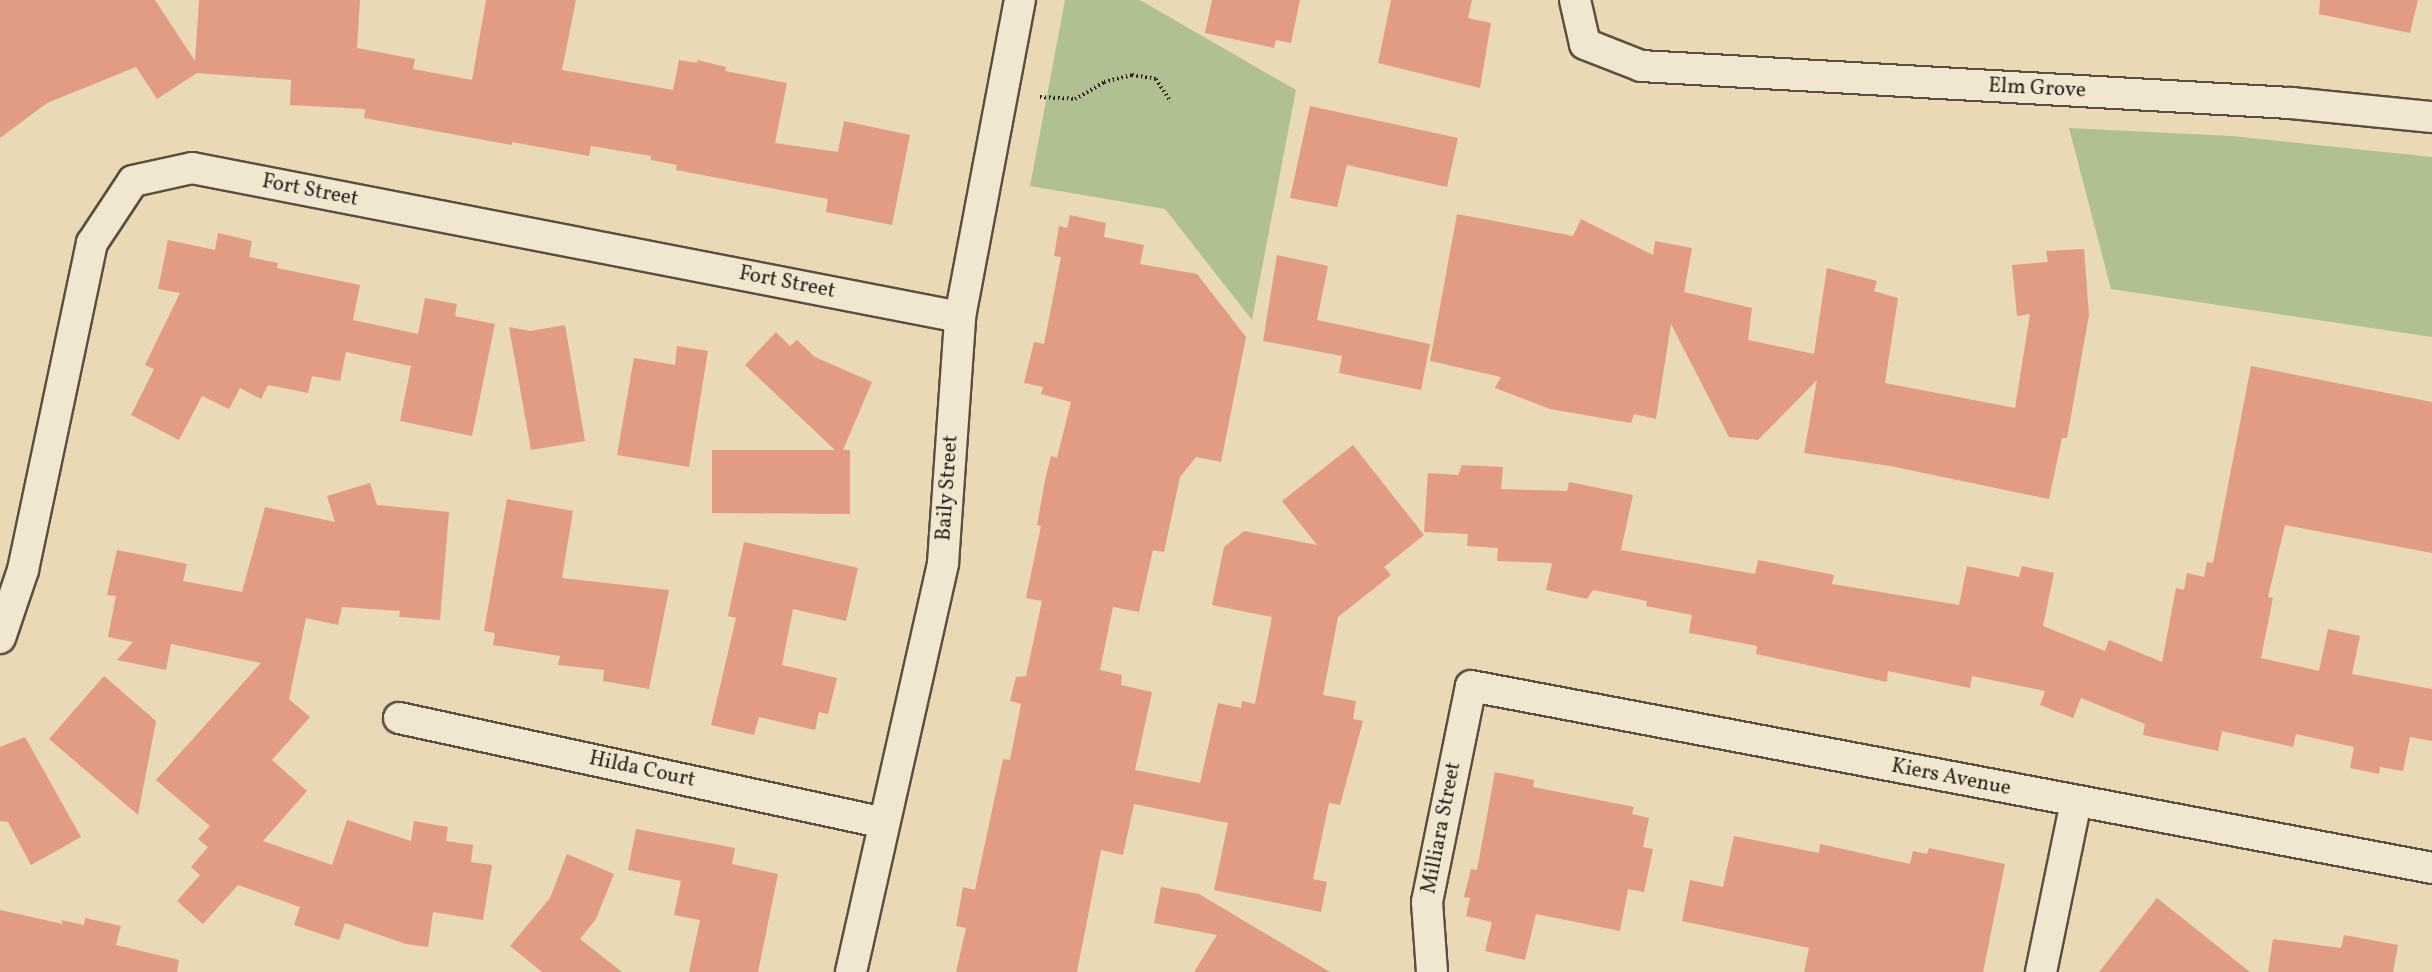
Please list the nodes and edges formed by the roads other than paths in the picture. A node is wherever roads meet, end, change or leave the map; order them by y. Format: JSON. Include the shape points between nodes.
{"nodes":[{"id":1,"x":1020,"y":0,"type":"edge"},
{"id":2,"x":1575,"y":0,"type":"edge"},
{"id":3,"x":2432,"y":117,"type":"edge"},
{"id":4,"x":960,"y":317,"type":"junction"},
{"id":5,"x":0,"y":638,"type":"edge"},
{"id":6,"x":1471,"y":686,"type":"joint"},
{"id":7,"x":399,"y":718,"type":"dead end"},
{"id":8,"x":2076,"y":802,"type":"junction"},
{"id":9,"x":884,"y":823,"type":"junction"},
{"id":10,"x":2432,"y":868,"type":"edge"},
{"id":11,"x":851,"y":972,"type":"edge"},
{"id":12,"x":1432,"y":972,"type":"edge"},
{"id":13,"x":2041,"y":972,"type":"edge"}],
"edges":[{"from":1,"to":4,"type":"street","name":"Baily Street"},
{"from":2,"to":3,"type":"street","name":"Elm Grove","via":[[1585,44],[1641,66],[2291,103]]},
{"from":4,"to":5,"type":"street","name":"Fort Street","via":[[192,168],[133,181],[92,243],[23,570]]},
{"from":4,"to":9,"type":"street","name":"Baily Street","via":[[943,562]]},
{"from":6,"to":8,"type":"street","name":"Kiers Avenue"},
{"from":6,"to":12,"type":"street","name":"Milliara Street","via":[[1427,902]]},
{"from":7,"to":9,"type":"street","name":"Hilda Court"},
{"from":8,"to":10,"type":"street","name":"Kiers Avenue"},
{"from":8,"to":13,"type":"street"},
{"from":9,"to":11,"type":"street","name":"Baily Street"}]}
